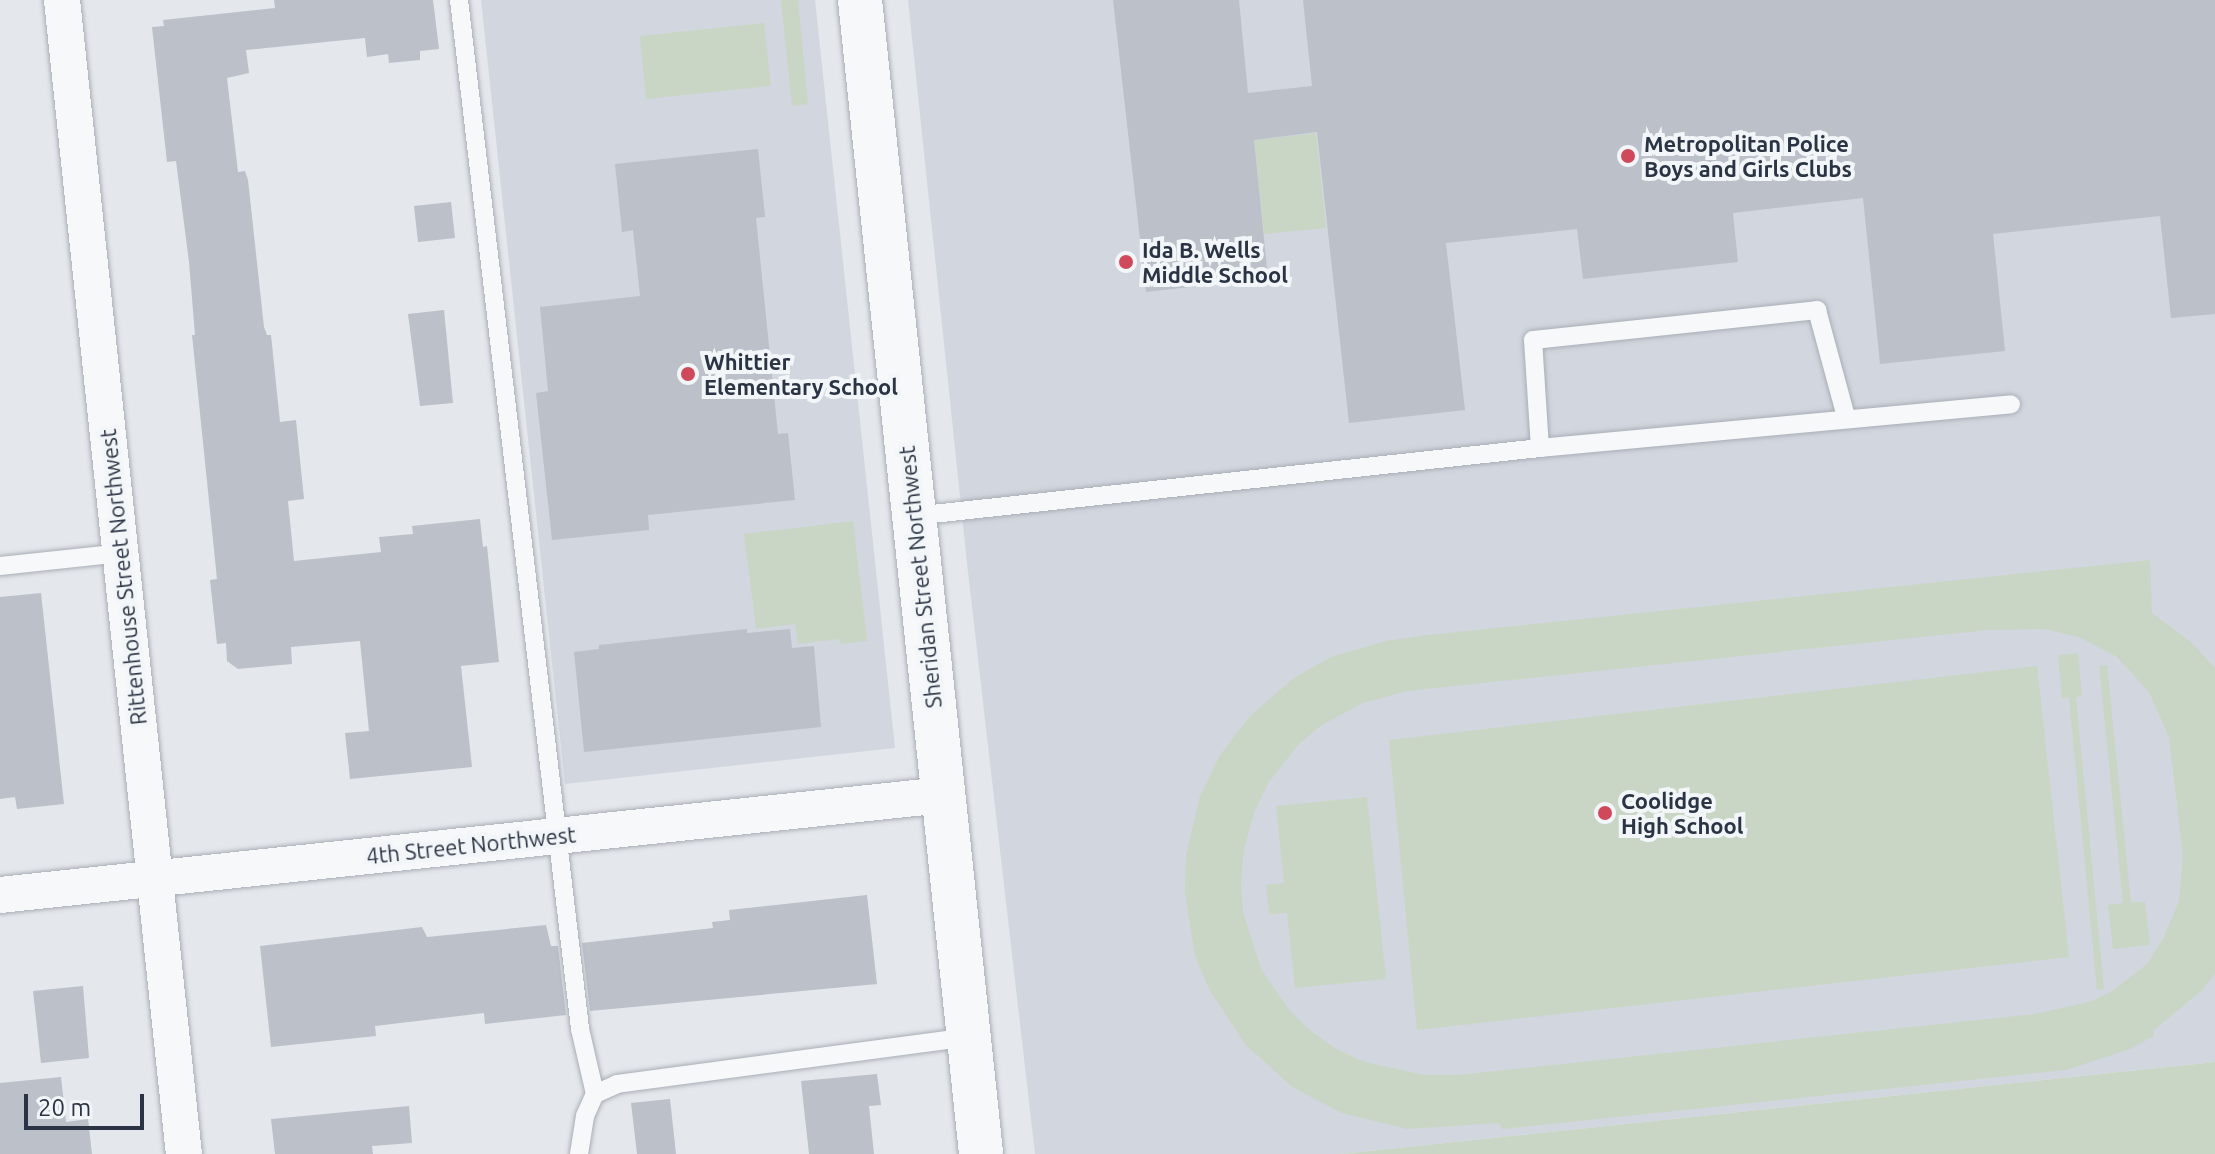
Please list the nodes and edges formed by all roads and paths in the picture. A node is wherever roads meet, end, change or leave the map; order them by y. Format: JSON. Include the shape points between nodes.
{"nodes":[{"id":1,"x":62,"y":0,"type":"edge"},
{"id":2,"x":459,"y":0,"type":"edge"},
{"id":3,"x":860,"y":0,"type":"edge"},
{"id":4,"x":2011,"y":404,"type":"dead end"},
{"id":5,"x":1846,"y":417,"type":"junction"},
{"id":6,"x":1540,"y":448,"type":"junction"},
{"id":7,"x":914,"y":516,"type":"junction"},
{"id":8,"x":121,"y":553,"type":"junction"},
{"id":9,"x":0,"y":566,"type":"edge"},
{"id":10,"x":943,"y":795,"type":"junction"},
{"id":11,"x":559,"y":836,"type":"junction"},
{"id":12,"x":155,"y":879,"type":"junction"},
{"id":13,"x":0,"y":895,"type":"edge"},
{"id":14,"x":968,"y":1037,"type":"junction"},
{"id":15,"x":595,"y":1094,"type":"junction"},
{"id":16,"x":184,"y":1154,"type":"edge"},
{"id":17,"x":579,"y":1154,"type":"edge"},
{"id":18,"x":981,"y":1154,"type":"edge"}],
"edges":[{"from":1,"to":8,"type":"street","name":"Rittenhouse Street Northwest"},
{"from":2,"to":11,"type":"lane"},
{"from":3,"to":7,"type":"street","name":"Sheridan Street Northwest"},
{"from":4,"to":5,"type":"lane"},
{"from":5,"to":6,"type":"lane"},
{"from":5,"to":6,"type":"lane","via":[[1817,310],[1533,340]]},
{"from":6,"to":7,"type":"lane"},
{"from":7,"to":10,"type":"street","name":"Sheridan Street Northwest"},
{"from":8,"to":9,"type":"lane"},
{"from":8,"to":12,"type":"street","name":"Rittenhouse Street Northwest"},
{"from":10,"to":11,"type":"street","name":"4th Street Northwest"},
{"from":10,"to":14,"type":"street","name":"Sheridan Street Northwest"},
{"from":11,"to":12,"type":"street","name":"4th Street Northwest"},
{"from":11,"to":15,"type":"lane","via":[[580,1029]]},
{"from":12,"to":13,"type":"street","name":"4th Street Northwest"},
{"from":12,"to":16,"type":"street","name":"Rittenhouse Street Northwest"},
{"from":14,"to":15,"type":"lane","via":[[617,1084]]},
{"from":14,"to":18,"type":"street","name":"Sheridan Street Northwest"},
{"from":15,"to":17,"type":"lane"}]}
